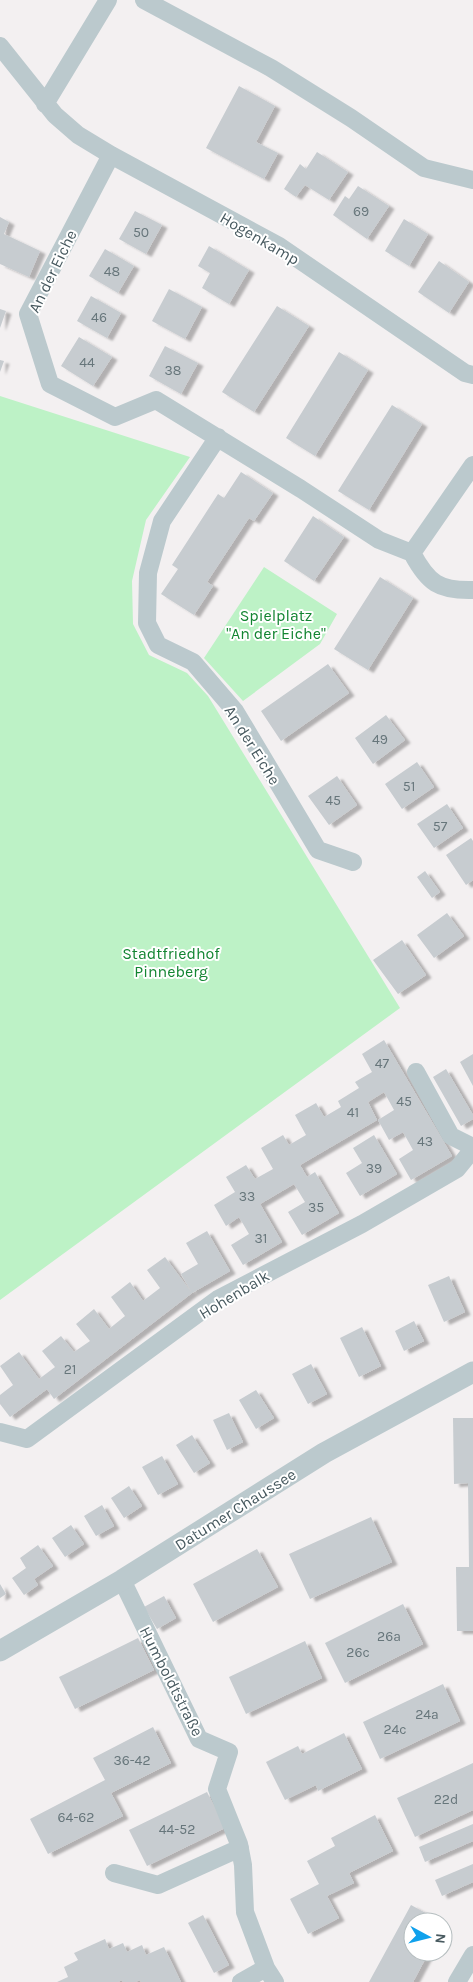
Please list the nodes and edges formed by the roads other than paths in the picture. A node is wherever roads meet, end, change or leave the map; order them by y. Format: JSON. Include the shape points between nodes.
{"nodes":[{"id":1,"x":108,"y":0,"type":"edge"},
{"id":2,"x":144,"y":0,"type":"edge"},
{"id":3,"x":0,"y":46,"type":"edge"},
{"id":4,"x":46,"y":104,"type":"junction"},
{"id":5,"x":111,"y":155,"type":"junction"},
{"id":6,"x":473,"y":180,"type":"edge"},
{"id":7,"x":473,"y":375,"type":"edge"},
{"id":8,"x":218,"y":437,"type":"junction"},
{"id":9,"x":473,"y":465,"type":"edge"},
{"id":10,"x":412,"y":553,"type":"junction"},
{"id":11,"x":473,"y":590,"type":"edge"},
{"id":12,"x":353,"y":862,"type":"dead end"},
{"id":13,"x":416,"y":1072,"type":"dead end"},
{"id":14,"x":473,"y":1148,"type":"edge"},
{"id":15,"x":473,"y":1372,"type":"edge"},
{"id":16,"x":0,"y":1432,"type":"edge"},
{"id":17,"x":122,"y":1580,"type":"junction"},
{"id":18,"x":0,"y":1651,"type":"edge"},
{"id":19,"x":240,"y":1848,"type":"junction"},
{"id":20,"x":114,"y":1873,"type":"dead end"},
{"id":21,"x":473,"y":1955,"type":"edge"},
{"id":22,"x":270,"y":1975,"type":"edge"},
{"id":23,"x":241,"y":1982,"type":"edge"},
{"id":24,"x":457,"y":1982,"type":"edge"}],
"edges":[{"from":1,"to":4,"type":"street"},
{"from":2,"to":6,"type":"street","via":[[271,68],[424,168]]},
{"from":3,"to":4,"type":"street","name":"Hogenkamp"},
{"from":4,"to":5,"type":"street","name":"Hogenkamp","via":[[78,135]]},
{"from":5,"to":7,"type":"street","name":"Hogenkamp","via":[[279,246],[465,373]]},
{"from":5,"to":8,"type":"street","name":"An der Eiche","via":[[28,314],[50,384],[115,417],[156,400]]},
{"from":8,"to":10,"type":"street","name":"An der Eiche","via":[[379,540]]},
{"from":8,"to":12,"type":"street","name":"An der Eiche","via":[[162,521],[148,573],[147,623],[158,645],[193,662],[234,711],[318,850]]},
{"from":9,"to":10,"type":"street"},
{"from":10,"to":11,"type":"street","via":[[423,574],[436,584],[456,591]]},
{"from":13,"to":14,"type":"street","name":"Hohenbalk","via":[[451,1136]]},
{"from":14,"to":16,"type":"street","name":"Hohenbalk","via":[[457,1170],[218,1300],[27,1439]]},
{"from":15,"to":17,"type":"street","name":"Datumer Chaussee","via":[[324,1453]]},
{"from":17,"to":18,"type":"street","name":"Datumer Chaussee"},
{"from":17,"to":19,"type":"street","name":"Humboldtstraße","via":[[199,1739],[228,1752],[218,1788]]},
{"from":19,"to":20,"type":"street","via":[[158,1885]]},
{"from":19,"to":22,"type":"street","name":"Humboldtstraße","via":[[245,1912]]},
{"from":21,"to":24,"type":"street"},
{"from":22,"to":23,"type":"street","name":"Humboldtstraße"}]}
